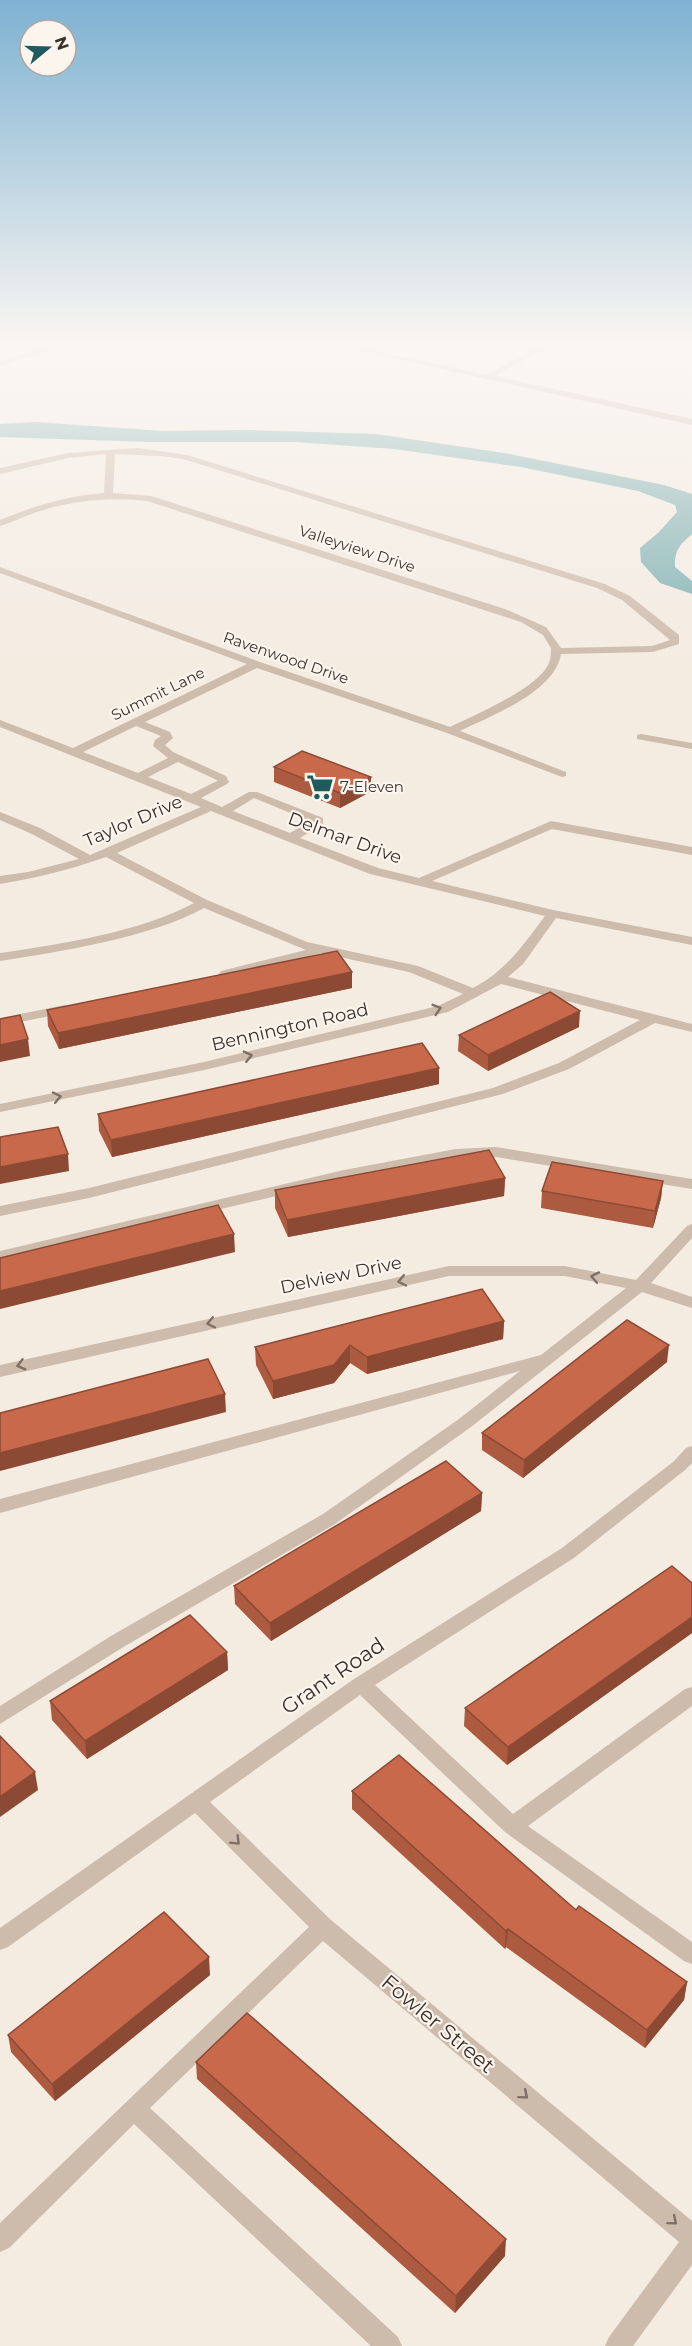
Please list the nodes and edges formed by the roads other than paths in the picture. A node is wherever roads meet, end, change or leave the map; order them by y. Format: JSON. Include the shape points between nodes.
{"nodes":[{"id":1,"x":103,"y":452,"type":"edge"},
{"id":2,"x":111,"y":452,"type":"edge"},
{"id":3,"x":134,"y":452,"type":"edge"},
{"id":4,"x":0,"y":471,"type":"edge"},
{"id":5,"x":108,"y":496,"type":"junction"},
{"id":6,"x":0,"y":523,"type":"edge"},
{"id":7,"x":0,"y":570,"type":"edge"},
{"id":8,"x":556,"y":651,"type":"junction"},
{"id":9,"x":256,"y":664,"type":"junction"},
{"id":10,"x":136,"y":722,"type":"junction"},
{"id":11,"x":0,"y":723,"type":"edge"},
{"id":12,"x":451,"y":731,"type":"junction"},
{"id":13,"x":641,"y":737,"type":"dead end"},
{"id":14,"x":692,"y":746,"type":"edge"},
{"id":15,"x":74,"y":752,"type":"junction"},
{"id":16,"x":177,"y":758,"type":"junction"},
{"id":17,"x":562,"y":774,"type":"dead end"},
{"id":18,"x":138,"y":778,"type":"junction"},
{"id":19,"x":190,"y":799,"type":"junction"},
{"id":20,"x":209,"y":807,"type":"junction"},
{"id":21,"x":222,"y":812,"type":"junction"},
{"id":22,"x":0,"y":816,"type":"edge"},
{"id":23,"x":291,"y":838,"type":"junction"},
{"id":24,"x":692,"y":851,"type":"edge"},
{"id":25,"x":109,"y":854,"type":"junction"},
{"id":26,"x":91,"y":860,"type":"junction"},
{"id":27,"x":0,"y":880,"type":"edge"},
{"id":28,"x":420,"y":882,"type":"junction"},
{"id":29,"x":203,"y":903,"type":"junction"},
{"id":30,"x":553,"y":914,"type":"junction"},
{"id":31,"x":692,"y":941,"type":"edge"},
{"id":32,"x":320,"y":949,"type":"junction"},
{"id":33,"x":0,"y":957,"type":"edge"},
{"id":34,"x":209,"y":978,"type":"edge"},
{"id":35,"x":499,"y":978,"type":"junction"},
{"id":36,"x":473,"y":993,"type":"junction"},
{"id":37,"x":76,"y":1007,"type":"edge"},
{"id":38,"x":652,"y":1019,"type":"junction"},
{"id":39,"x":0,"y":1022,"type":"edge"},
{"id":40,"x":692,"y":1028,"type":"edge"},
{"id":41,"x":0,"y":1108,"type":"edge"},
{"id":42,"x":692,"y":1184,"type":"edge"},
{"id":43,"x":0,"y":1211,"type":"edge"},
{"id":44,"x":692,"y":1229,"type":"edge"},
{"id":45,"x":0,"y":1256,"type":"edge"},
{"id":46,"x":639,"y":1286,"type":"junction"},
{"id":47,"x":692,"y":1303,"type":"edge"},
{"id":48,"x":544,"y":1359,"type":"junction"},
{"id":49,"x":0,"y":1371,"type":"edge"},
{"id":50,"x":692,"y":1452,"type":"edge"},
{"id":51,"x":0,"y":1506,"type":"edge"},
{"id":52,"x":362,"y":1684,"type":"junction"},
{"id":53,"x":692,"y":1695,"type":"edge"},
{"id":54,"x":0,"y":1716,"type":"edge"},
{"id":55,"x":195,"y":1800,"type":"junction"},
{"id":56,"x":512,"y":1826,"type":"junction"},
{"id":57,"x":323,"y":1927,"type":"junction"},
{"id":58,"x":0,"y":1940,"type":"edge"},
{"id":59,"x":692,"y":1954,"type":"edge"},
{"id":60,"x":134,"y":2108,"type":"junction"},
{"id":61,"x":692,"y":2237,"type":"edge"},
{"id":62,"x":0,"y":2240,"type":"edge"},
{"id":63,"x":692,"y":2244,"type":"edge"},
{"id":64,"x":389,"y":2346,"type":"edge"},
{"id":65,"x":618,"y":2346,"type":"edge"}],
"edges":[{"from":1,"to":4,"type":"street","via":[[62,455]]},
{"from":2,"to":5,"type":"street"},
{"from":3,"to":8,"type":"street","via":[[184,457],[601,586],[626,598],[675,637],[675,642],[653,649]]},
{"from":5,"to":6,"type":"street","name":"Valleyview Drive","via":[[48,505]]},
{"from":5,"to":8,"type":"street","name":"Valleyview Drive","via":[[158,501],[501,611],[540,628],[548,634]]},
{"from":7,"to":9,"type":"street","name":"Ravenwood Drive"},
{"from":8,"to":12,"type":"street","via":[[553,668],[540,682]]},
{"from":9,"to":10,"type":"street","name":"Summit Lane"},
{"from":9,"to":12,"type":"street","name":"Ravenwood Drive"},
{"from":10,"to":15,"type":"street","name":"Summit Lane"},
{"from":10,"to":16,"type":"street","via":[[166,734],[159,746]]},
{"from":11,"to":15,"type":"street","name":"Delmar Drive"},
{"from":12,"to":17,"type":"street","name":"Ravenwood Drive"},
{"from":13,"to":14,"type":"street"},
{"from":15,"to":18,"type":"street","name":"Delmar Drive"},
{"from":16,"to":18,"type":"street"},
{"from":16,"to":19,"type":"street","via":[[222,778],[223,782]]},
{"from":18,"to":19,"type":"street","name":"Delmar Drive"},
{"from":19,"to":20,"type":"street","name":"Delmar Drive"},
{"from":20,"to":21,"type":"street","name":"Delmar Drive"},
{"from":20,"to":25,"type":"street","name":"Taylor Drive"},
{"from":21,"to":23,"type":"street","name":"Delmar Drive"},
{"from":21,"to":23,"type":"street","via":[[253,794],[319,821]]},
{"from":22,"to":26,"type":"street"},
{"from":23,"to":28,"type":"street","name":"Delmar Drive","via":[[374,871]]},
{"from":24,"to":28,"type":"street","via":[[551,825]]},
{"from":25,"to":26,"type":"street","name":"Taylor Drive"},
{"from":25,"to":29,"type":"street"},
{"from":26,"to":27,"type":"street","name":"Taylor Drive"},
{"from":28,"to":30,"type":"street","name":"Delmar Drive"},
{"from":29,"to":32,"type":"street"},
{"from":29,"to":33,"type":"street","via":[[174,918],[51,949]]},
{"from":30,"to":31,"type":"street","name":"Delmar Drive"},
{"from":30,"to":35,"type":"street","name":"Bennington Road","via":[[519,961]]},
{"from":32,"to":34,"type":"street"},
{"from":32,"to":36,"type":"street","via":[[413,969]]},
{"from":35,"to":36,"type":"street","name":"Bennington Road"},
{"from":35,"to":38,"type":"street"},
{"from":41,"to":36,"type":"street","name":"Bennington Road","one_way":true,"via":[[354,1031],[443,1009]]},
{"from":37,"to":39,"type":"street"},
{"from":38,"to":40,"type":"street"},
{"from":38,"to":43,"type":"street","via":[[564,1066],[498,1091],[89,1193]]},
{"from":42,"to":45,"type":"street","via":[[496,1152],[456,1154],[344,1175]]},
{"from":44,"to":46,"type":"street"},
{"from":46,"to":47,"type":"street","name":"Delview Drive"},
{"from":46,"to":48,"type":"street"},
{"from":46,"to":49,"type":"street","name":"Delview Drive","one_way":true,"via":[[565,1271],[449,1271]]},
{"from":48,"to":51,"type":"street"},
{"from":48,"to":54,"type":"street","via":[[465,1423],[329,1519],[118,1641]]},
{"from":50,"to":52,"type":"street","name":"Grant Road","via":[[568,1553]]},
{"from":52,"to":55,"type":"street","name":"Grant Road"},
{"from":52,"to":56,"type":"street"},
{"from":53,"to":56,"type":"street"},
{"from":55,"to":57,"type":"street","name":"Fowler Street","one_way":true},
{"from":55,"to":58,"type":"street","name":"Grant Road"},
{"from":56,"to":59,"type":"street"},
{"from":57,"to":60,"type":"street"},
{"from":57,"to":61,"type":"street","name":"Fowler Street","one_way":true},
{"from":60,"to":62,"type":"street"},
{"from":60,"to":64,"type":"street"},
{"from":63,"to":65,"type":"street"}]}
